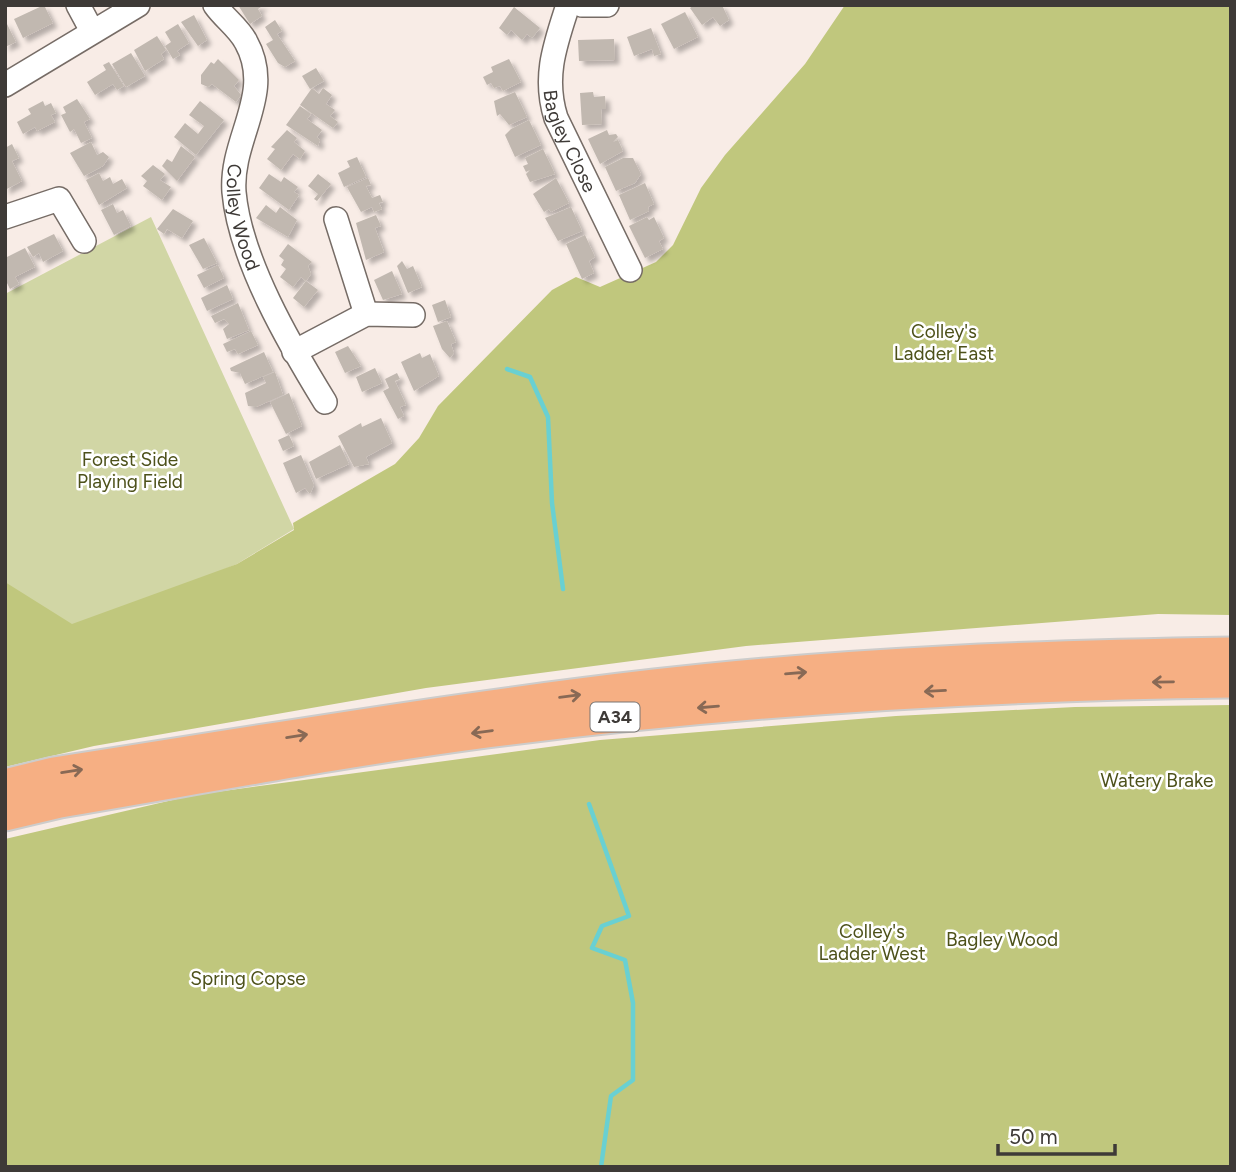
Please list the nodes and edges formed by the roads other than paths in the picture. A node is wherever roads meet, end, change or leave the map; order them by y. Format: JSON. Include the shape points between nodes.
{"nodes":[{"id":1,"x":78,"y":5,"type":"edge"},
{"id":2,"x":138,"y":5,"type":"edge"},
{"id":3,"x":215,"y":5,"type":"edge"},
{"id":4,"x":568,"y":5,"type":"edge"},
{"id":5,"x":582,"y":5,"type":"edge"},
{"id":6,"x":607,"y":5,"type":"edge"},
{"id":7,"x":92,"y":31,"type":"junction"},
{"id":8,"x":5,"y":85,"type":"edge"},
{"id":9,"x":5,"y":217,"type":"edge"},
{"id":10,"x":336,"y":219,"type":"dead end"},
{"id":11,"x":84,"y":241,"type":"dead end"},
{"id":12,"x":630,"y":270,"type":"dead end"},
{"id":13,"x":366,"y":314,"type":"junction"},
{"id":14,"x":413,"y":315,"type":"dead end"},
{"id":15,"x":294,"y":352,"type":"junction"},
{"id":16,"x":326,"y":402,"type":"dead end"},
{"id":17,"x":1231,"y":653,"type":"edge"},
{"id":18,"x":1231,"y":681,"type":"edge"},
{"id":19,"x":5,"y":786,"type":"edge"},
{"id":20,"x":5,"y":814,"type":"edge"}],
"edges":[{"from":1,"to":7,"type":"street"},
{"from":2,"to":7,"type":"street"},
{"from":3,"to":15,"type":"street","name":"Colley Wood","via":[[245,39],[257,67],[257,94],[237,155],[234,192],[240,224]]},
{"from":4,"to":12,"type":"street","name":"Bagley Close","via":[[553,49],[549,96]]},
{"from":5,"to":6,"type":"street"},
{"from":7,"to":8,"type":"street"},
{"from":9,"to":11,"type":"street","via":[[59,199]]},
{"from":10,"to":13,"type":"street"},
{"from":13,"to":14,"type":"street"},
{"from":13,"to":15,"type":"street"},
{"from":15,"to":16,"type":"street","name":"Colley Wood"},
{"from":19,"to":17,"type":"highway","number":"A34","one_way":true,"via":[[54,774],[483,707],[657,685],[833,670]]},
{"from":18,"to":20,"type":"highway","number":"A34","one_way":true,"via":[[1084,683],[834,696],[657,712],[472,734],[86,796]]}]}
